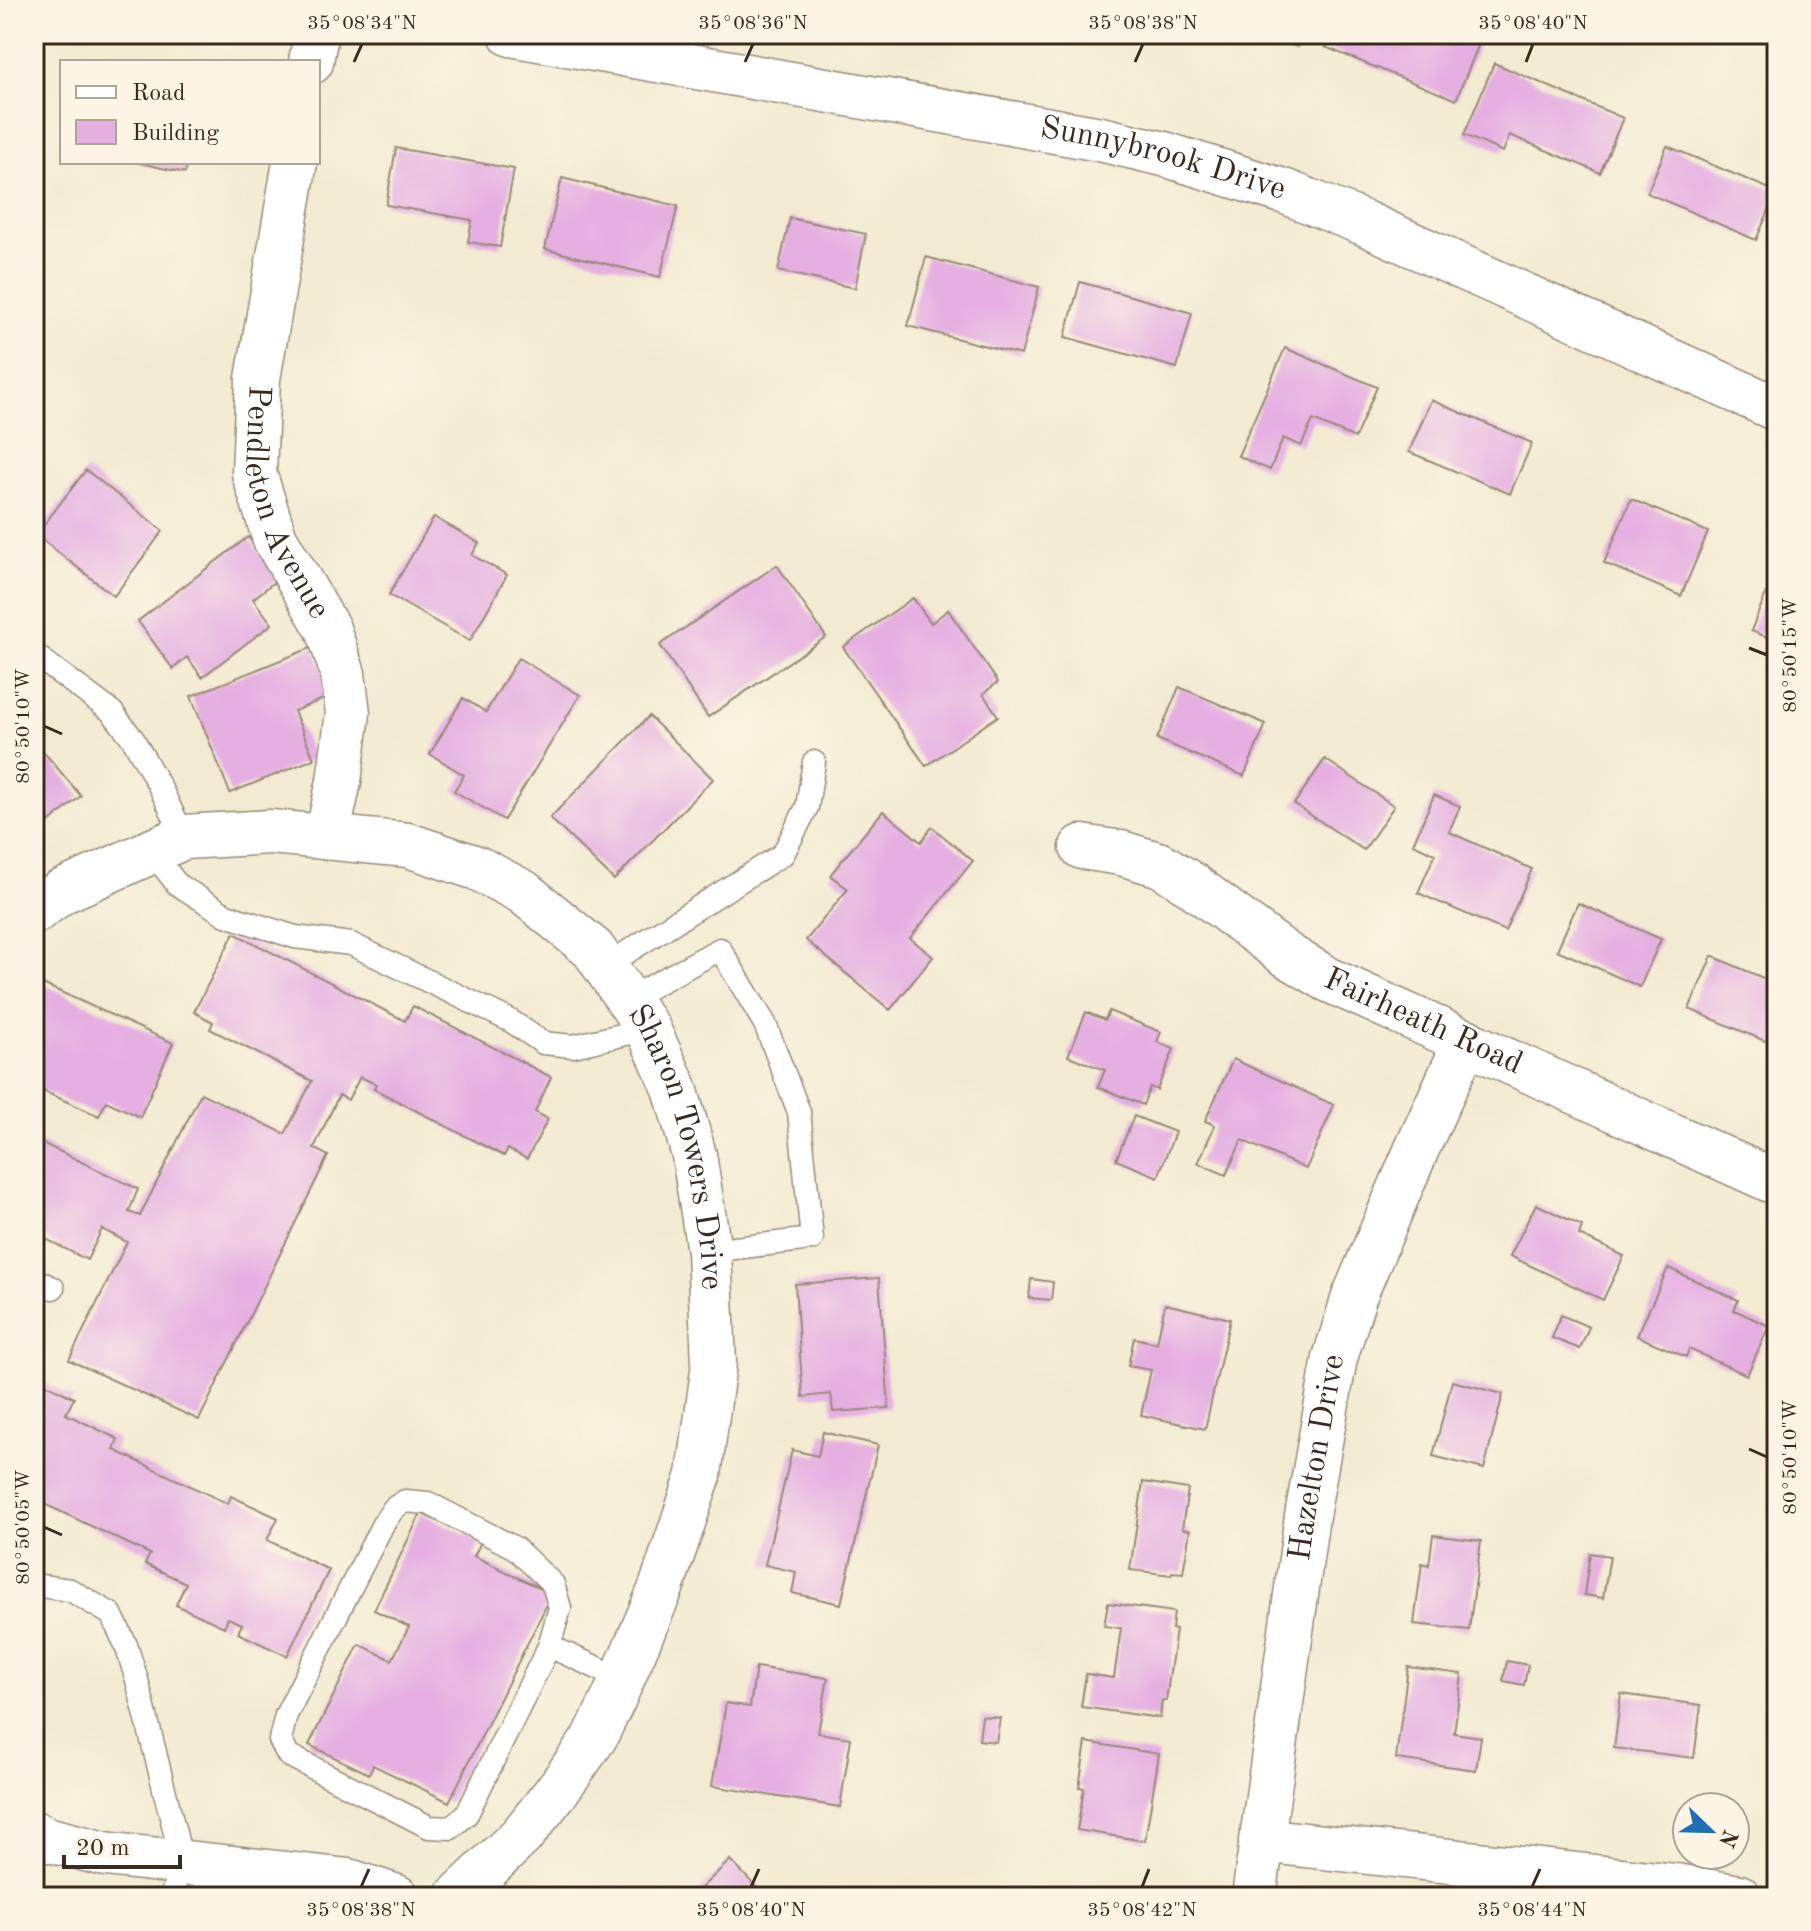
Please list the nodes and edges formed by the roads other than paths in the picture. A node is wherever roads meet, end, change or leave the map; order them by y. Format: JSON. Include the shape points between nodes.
{"nodes":[{"id":1,"x":316,"y":34,"type":"edge"},
{"id":2,"x":511,"y":34,"type":"edge"},
{"id":3,"x":311,"y":60,"type":"edge"},
{"id":4,"x":295,"y":164,"type":"edge"},
{"id":5,"x":1777,"y":409,"type":"edge"},
{"id":6,"x":34,"y":654,"type":"edge"},
{"id":7,"x":814,"y":762,"type":"dead end"},
{"id":8,"x":327,"y":837,"type":"junction"},
{"id":9,"x":168,"y":844,"type":"junction"},
{"id":10,"x":1082,"y":847,"type":"dead end"},
{"id":11,"x":34,"y":912,"type":"edge"},
{"id":12,"x":627,"y":998,"type":"junction"},
{"id":13,"x":1466,"y":1041,"type":"junction"},
{"id":14,"x":1777,"y":1183,"type":"edge"},
{"id":15,"x":709,"y":1251,"type":"junction"},
{"id":16,"x":34,"y":1585,"type":"edge"},
{"id":17,"x":549,"y":1646,"type":"junction"},
{"id":18,"x":622,"y":1679,"type":"junction"},
{"id":19,"x":34,"y":1833,"type":"edge"},
{"id":20,"x":1261,"y":1840,"type":"junction"},
{"id":21,"x":177,"y":1879,"type":"edge"},
{"id":22,"x":397,"y":1897,"type":"edge"},
{"id":23,"x":457,"y":1897,"type":"edge"},
{"id":24,"x":1254,"y":1897,"type":"edge"},
{"id":25,"x":1739,"y":1897,"type":"edge"}],
"edges":[{"from":1,"to":3,"type":"street"},
{"from":2,"to":5,"type":"street","name":"Sunnybrook Drive","via":[[1164,154],[1364,223]]},
{"from":4,"to":8,"type":"street","name":"Pendleton Avenue","via":[[258,379],[254,473],[275,539],[328,629],[343,674],[348,713]]},
{"from":6,"to":9,"type":"lane","via":[[112,712],[133,739],[160,787]]},
{"from":7,"to":12,"type":"lane","via":[[807,807],[783,854]]},
{"from":8,"to":9,"type":"street","name":"Sharon Towers Drive","via":[[271,832]]},
{"from":8,"to":12,"type":"street","name":"Sharon Towers Drive","via":[[408,845],[477,868],[523,892],[593,949]]},
{"from":9,"to":11,"type":"street","name":"Sharon Towers Drive","via":[[61,892]]},
{"from":9,"to":12,"type":"lane","via":[[177,884],[226,915],[295,937],[351,944],[511,1021],[543,1043],[573,1046]]},
{"from":10,"to":13,"type":"street","name":"Fairheath Road","via":[[1161,865],[1315,972]]},
{"from":12,"to":15,"type":"street","name":"Sharon Towers Drive","via":[[675,1088],[694,1155]]},
{"from":12,"to":15,"type":"lane","via":[[720,949],[765,1024],[799,1112],[812,1239]]},
{"from":13,"to":14,"type":"street","name":"Fairheath Road"},
{"from":13,"to":20,"type":"street","name":"Hazelton Drive","via":[[1338,1345],[1307,1516]]},
{"from":15,"to":18,"type":"street","name":"Sharon Towers Drive","via":[[714,1363],[699,1475],[661,1588]]},
{"from":16,"to":21,"type":"lane","via":[[70,1590],[111,1614],[137,1680]]},
{"from":17,"to":17,"type":"lane","via":[[467,1814],[451,1828],[429,1827],[288,1755],[280,1740],[286,1715],[383,1524],[405,1501],[428,1503],[515,1548],[553,1584],[560,1608]]},
{"from":17,"to":18,"type":"lane"},
{"from":18,"to":23,"type":"street","name":"Sharon Towers Drive","via":[[595,1737],[556,1792],[521,1836]]},
{"from":19,"to":21,"type":"street"},
{"from":20,"to":24,"type":"street","name":"Hazelton Drive"},
{"from":20,"to":25,"type":"street"},
{"from":21,"to":22,"type":"street","via":[[349,1881]]}]}
